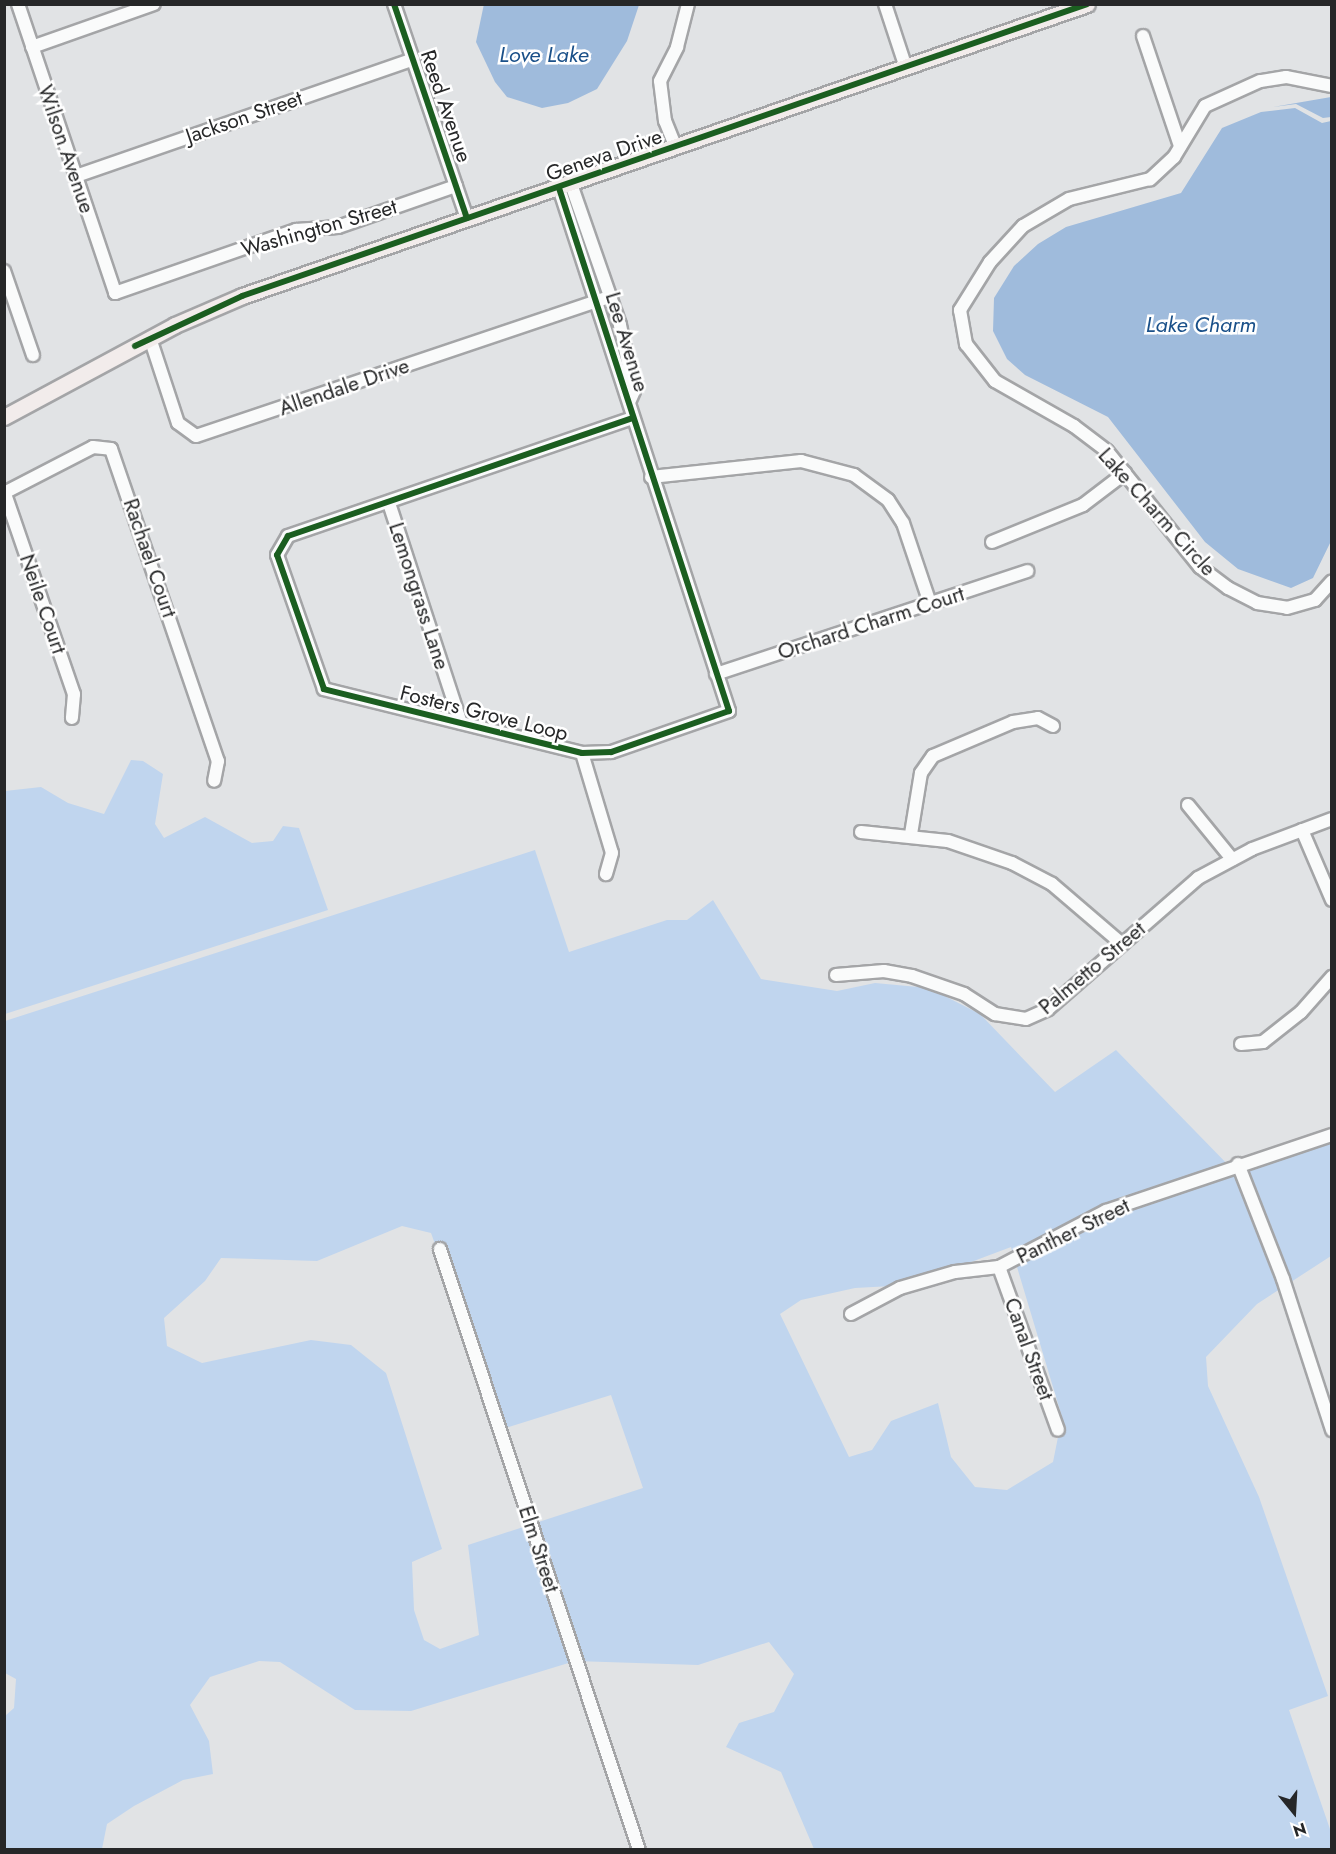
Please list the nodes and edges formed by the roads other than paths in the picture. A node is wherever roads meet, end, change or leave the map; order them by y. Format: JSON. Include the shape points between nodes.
{"nodes":[{"id":1,"x":18,"y":4,"type":"edge"},
{"id":2,"x":154,"y":4,"type":"edge"},
{"id":3,"x":394,"y":4,"type":"edge"},
{"id":4,"x":688,"y":4,"type":"edge"},
{"id":5,"x":885,"y":4,"type":"edge"},
{"id":6,"x":1087,"y":4,"type":"edge"},
{"id":7,"x":1143,"y":36,"type":"dead end"},
{"id":8,"x":32,"y":47,"type":"junction"},
{"id":9,"x":413,"y":58,"type":"junction"},
{"id":10,"x":905,"y":65,"type":"junction"},
{"id":11,"x":1332,"y":86,"type":"edge"},
{"id":12,"x":1180,"y":146,"type":"junction"},
{"id":13,"x":676,"y":148,"type":"junction"},
{"id":14,"x":76,"y":176,"type":"junction"},
{"id":15,"x":456,"y":186,"type":"junction"},
{"id":16,"x":565,"y":186,"type":"junction"},
{"id":17,"x":467,"y":218,"type":"junction"},
{"id":18,"x":4,"y":271,"type":"edge"},
{"id":19,"x":115,"y":293,"type":"joint"},
{"id":20,"x":604,"y":299,"type":"junction"},
{"id":21,"x":150,"y":338,"type":"junction"},
{"id":22,"x":33,"y":355,"type":"dead end"},
{"id":23,"x":4,"y":417,"type":"edge"},
{"id":24,"x":632,"y":418,"type":"junction"},
{"id":25,"x":1125,"y":473,"type":"junction"},
{"id":26,"x":651,"y":477,"type":"junction"},
{"id":27,"x":5,"y":493,"type":"edge"},
{"id":28,"x":388,"y":503,"type":"junction"},
{"id":29,"x":992,"y":543,"type":"dead end"},
{"id":30,"x":1027,"y":571,"type":"dead end"},
{"id":31,"x":1332,"y":581,"type":"edge"},
{"id":32,"x":930,"y":603,"type":"junction"},
{"id":33,"x":716,"y":674,"type":"junction"},
{"id":34,"x":729,"y":711,"type":"joint"},
{"id":35,"x":72,"y":718,"type":"dead end"},
{"id":36,"x":461,"y":723,"type":"junction"},
{"id":37,"x":1053,"y":726,"type":"dead end"},
{"id":38,"x":582,"y":753,"type":"junction"},
{"id":39,"x":214,"y":781,"type":"dead end"},
{"id":40,"x":1188,"y":805,"type":"dead end"},
{"id":41,"x":1332,"y":819,"type":"edge"},
{"id":42,"x":1302,"y":830,"type":"junction"},
{"id":43,"x":861,"y":832,"type":"dead end"},
{"id":44,"x":911,"y":834,"type":"junction"},
{"id":45,"x":1232,"y":859,"type":"junction"},
{"id":46,"x":606,"y":874,"type":"dead end"},
{"id":47,"x":1332,"y":900,"type":"edge"},
{"id":48,"x":1122,"y":944,"type":"junction"},
{"id":49,"x":836,"y":975,"type":"dead end"},
{"id":50,"x":1332,"y":977,"type":"edge"},
{"id":51,"x":1241,"y":1044,"type":"dead end"},
{"id":52,"x":1332,"y":1135,"type":"edge"},
{"id":53,"x":1238,"y":1164,"type":"junction"},
{"id":54,"x":440,"y":1249,"type":"dead end"},
{"id":55,"x":999,"y":1267,"type":"junction"},
{"id":56,"x":851,"y":1314,"type":"dead end"},
{"id":57,"x":1058,"y":1430,"type":"dead end"},
{"id":58,"x":1332,"y":1430,"type":"edge"},
{"id":59,"x":639,"y":1850,"type":"edge"}],
"edges":[{"from":1,"to":8,"type":"street","name":"Wilson Avenue"},
{"from":2,"to":8,"type":"street"},
{"from":3,"to":9,"type":"street","name":"Reed Avenue"},
{"from":4,"to":13,"type":"street","via":[[677,47],[660,81],[665,121]]},
{"from":5,"to":10,"type":"street"},
{"from":6,"to":10,"type":"main road","name":"Geneva Drive"},
{"from":7,"to":12,"type":"street"},
{"from":8,"to":14,"type":"street","name":"Wilson Avenue"},
{"from":9,"to":14,"type":"street","name":"Jackson Street"},
{"from":9,"to":15,"type":"street","name":"Reed Avenue"},
{"from":10,"to":13,"type":"main road","name":"Geneva Drive"},
{"from":11,"to":12,"type":"street","name":"Lake Charm Circle","via":[[1286,77],[1260,81],[1205,106]]},
{"from":12,"to":25,"type":"street","name":"Lake Charm Circle","via":[[1150,179],[1069,199],[1042,211],[1006,242],[960,310],[966,344],[995,381],[1074,426]]},
{"from":13,"to":16,"type":"main road","name":"Geneva Drive"},
{"from":14,"to":19,"type":"street","name":"Wilson Avenue"},
{"from":15,"to":17,"type":"street","name":"Reed Avenue"},
{"from":15,"to":19,"type":"street","name":"Washington Street","via":[[338,227],[296,230]]},
{"from":16,"to":17,"type":"main road","name":"Geneva Drive"},
{"from":16,"to":20,"type":"street","name":"Lee Avenue"},
{"from":17,"to":21,"type":"main road","name":"Geneva Drive","via":[[242,296]]},
{"from":18,"to":22,"type":"street"},
{"from":20,"to":21,"type":"street","name":"Allendale Drive","via":[[196,436],[178,423]]},
{"from":20,"to":24,"type":"street","name":"Lee Avenue"},
{"from":21,"to":23,"type":"main road","name":"Geneva Drive"},
{"from":24,"to":26,"type":"street","name":"Lee Avenue"},
{"from":24,"to":28,"type":"street","name":"Fosters Grove Loop"},
{"from":25,"to":29,"type":"street","via":[[1083,505]]},
{"from":25,"to":31,"type":"street","name":"Lake Charm Circle","via":[[1200,567],[1257,603],[1287,608],[1315,600]]},
{"from":26,"to":32,"type":"street","via":[[801,461],[855,476],[888,500],[903,523]]},
{"from":26,"to":33,"type":"street","name":"Lee Avenue"},
{"from":27,"to":35,"type":"street","name":"Neile Court","via":[[74,694]]},
{"from":27,"to":39,"type":"street","name":"Rachael Court","via":[[93,447],[111,449],[218,761]]},
{"from":28,"to":36,"type":"street","name":"Lemongrass Lane"},
{"from":28,"to":36,"type":"street","name":"Fosters Grove Loop","via":[[288,536],[277,555],[324,689]]},
{"from":30,"to":32,"type":"street","name":"Orchard Charm Court"},
{"from":32,"to":33,"type":"street","name":"Orchard Charm Court"},
{"from":33,"to":34,"type":"street","name":"Lee Avenue"},
{"from":34,"to":38,"type":"street","name":"Fosters Grove Loop","via":[[610,752]]},
{"from":36,"to":38,"type":"street","name":"Fosters Grove Loop"},
{"from":37,"to":44,"type":"street","via":[[1038,718],[1013,722],[933,756],[921,772]]},
{"from":38,"to":46,"type":"street","via":[[612,853]]},
{"from":40,"to":45,"type":"street"},
{"from":41,"to":42,"type":"street","name":"Palmetto Street"},
{"from":42,"to":45,"type":"street","name":"Palmetto Street"},
{"from":42,"to":47,"type":"street"},
{"from":43,"to":44,"type":"street"},
{"from":44,"to":48,"type":"street","via":[[980,850],[1052,884]]},
{"from":45,"to":48,"type":"street","name":"Palmetto Street","via":[[1198,878]]},
{"from":48,"to":49,"type":"street","name":"Palmetto Street","via":[[1048,1009],[1026,1019],[995,1014],[964,994],[912,976]]},
{"from":50,"to":51,"type":"street","via":[[1301,1012],[1263,1042]]},
{"from":52,"to":53,"type":"street","name":"Panther Street"},
{"from":53,"to":55,"type":"street","name":"Panther Street","via":[[1106,1210]]},
{"from":53,"to":58,"type":"street","via":[[1283,1279]]},
{"from":54,"to":59,"type":"street","name":"Elm Street"},
{"from":55,"to":56,"type":"street","name":"Panther Street","via":[[955,1272],[900,1288]]},
{"from":55,"to":57,"type":"street","name":"Canal Street"}]}
